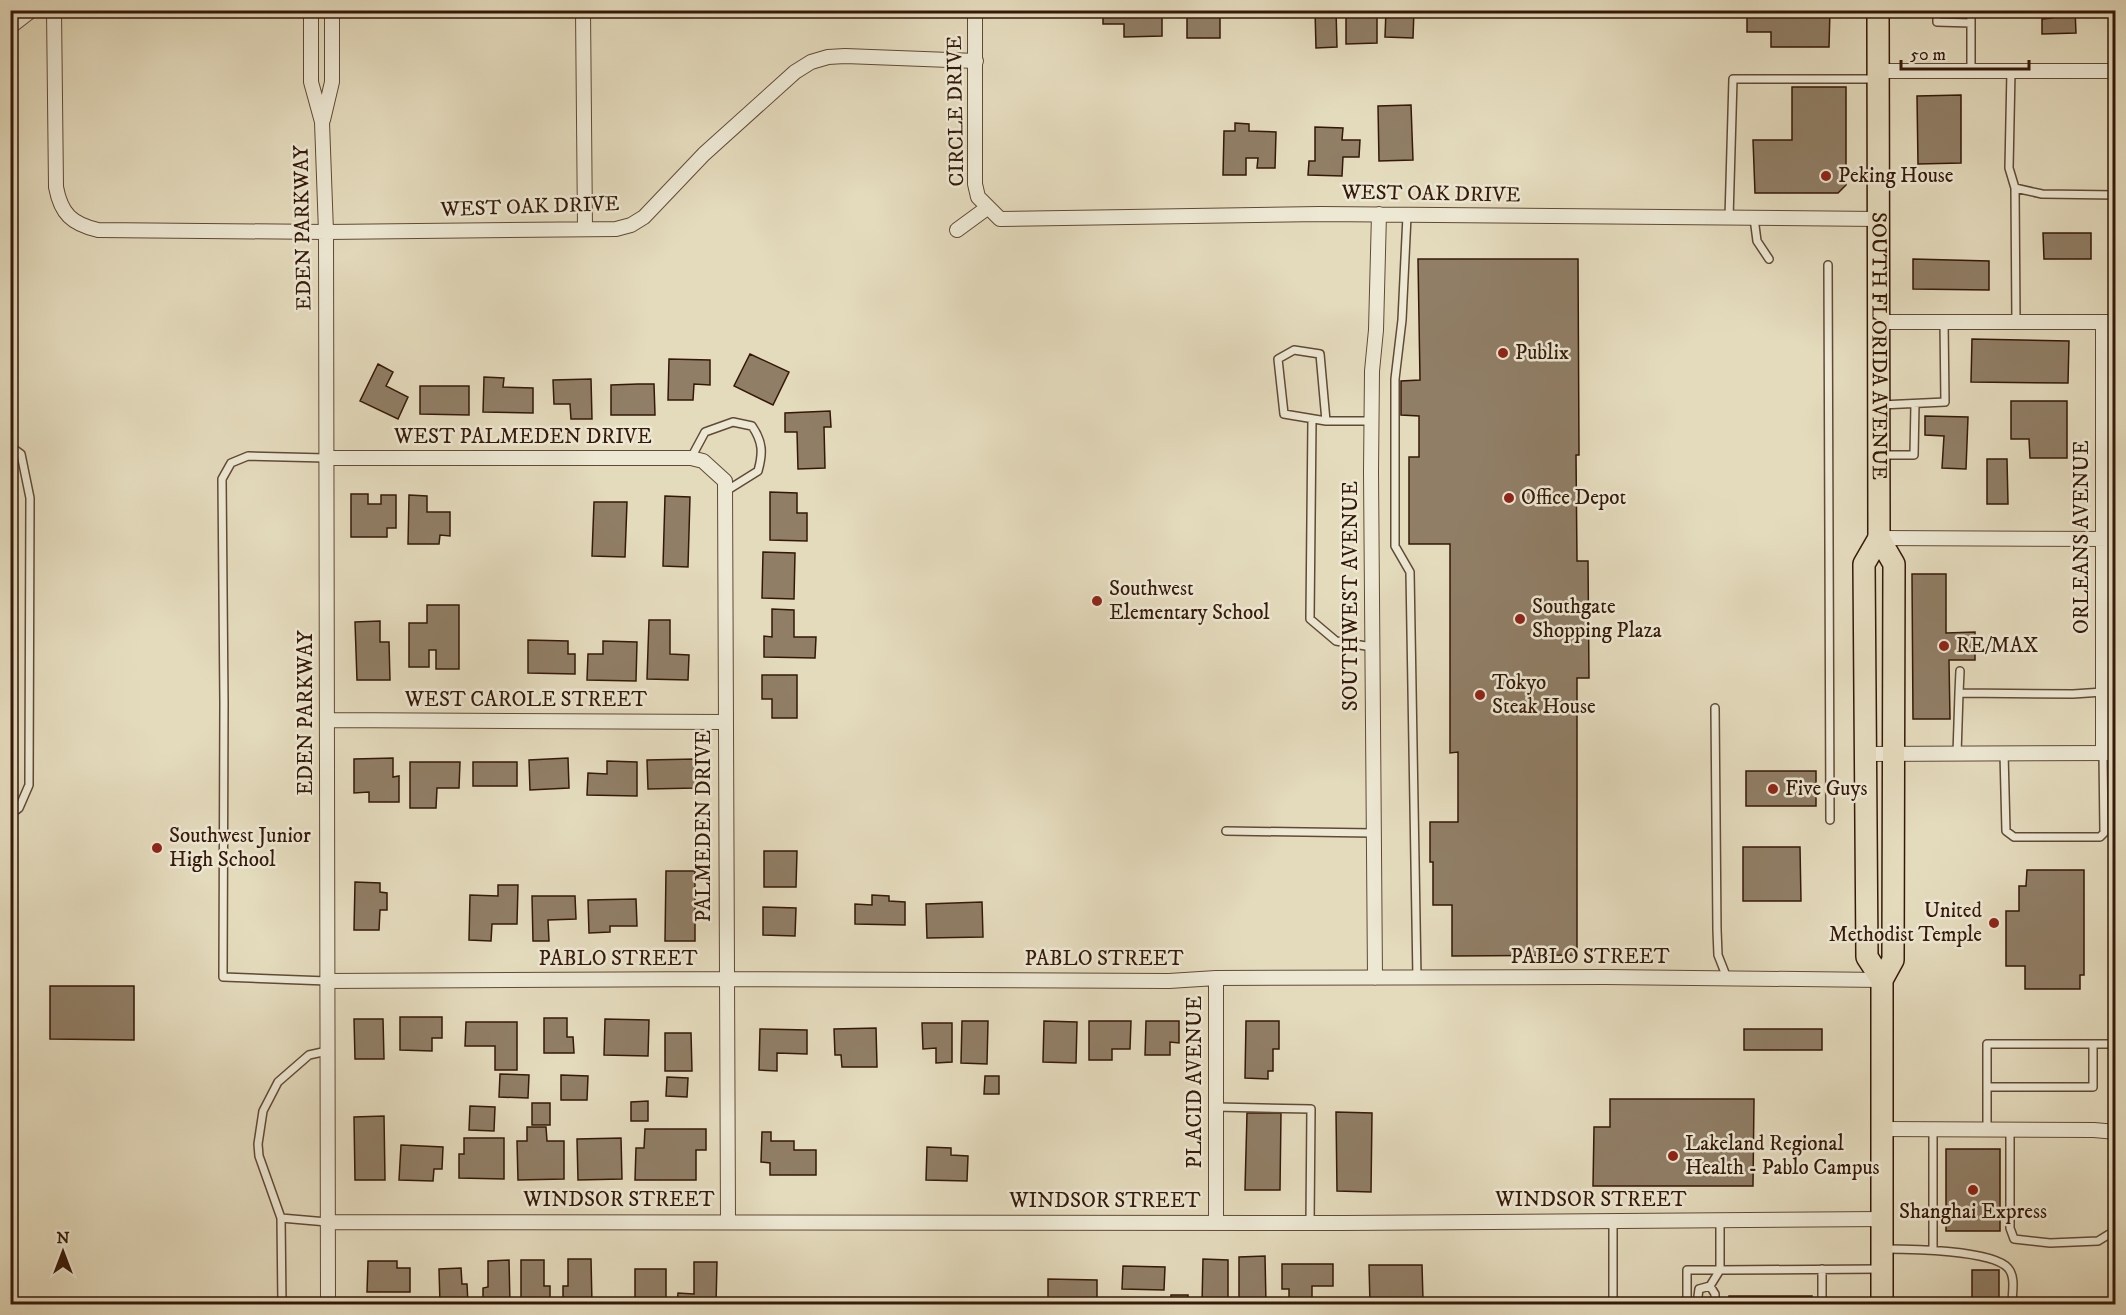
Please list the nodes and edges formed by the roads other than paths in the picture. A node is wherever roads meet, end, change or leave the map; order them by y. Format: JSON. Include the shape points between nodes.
{"nodes":[{"id":1,"x":32,"y":10,"type":"edge"},
{"id":2,"x":54,"y":10,"type":"edge"},
{"id":3,"x":311,"y":10,"type":"edge"},
{"id":4,"x":332,"y":10,"type":"edge"},
{"id":5,"x":583,"y":10,"type":"edge"},
{"id":6,"x":975,"y":10,"type":"edge"},
{"id":7,"x":1878,"y":10,"type":"edge"},
{"id":8,"x":1937,"y":10,"type":"edge"},
{"id":9,"x":1971,"y":10,"type":"edge"},
{"id":10,"x":1971,"y":23,"type":"junction"},
{"id":11,"x":10,"y":27,"type":"edge"},
{"id":12,"x":976,"y":61,"type":"junction"},
{"id":13,"x":1971,"y":71,"type":"junction"},
{"id":14,"x":2011,"y":71,"type":"junction"},
{"id":15,"x":2115,"y":71,"type":"edge"},
{"id":16,"x":1878,"y":75,"type":"junction"},
{"id":17,"x":322,"y":122,"type":"junction"},
{"id":18,"x":2015,"y":188,"type":"junction"},
{"id":19,"x":2115,"y":195,"type":"edge"},
{"id":20,"x":987,"y":208,"type":"junction"},
{"id":21,"x":1379,"y":214,"type":"junction"},
{"id":22,"x":1407,"y":216,"type":"junction"},
{"id":23,"x":1729,"y":218,"type":"junction"},
{"id":24,"x":1754,"y":218,"type":"junction"},
{"id":25,"x":1879,"y":219,"type":"junction"},
{"id":26,"x":585,"y":230,"type":"junction"},
{"id":27,"x":957,"y":230,"type":"dead end"},
{"id":28,"x":326,"y":232,"type":"junction"},
{"id":29,"x":1769,"y":259,"type":"dead end"},
{"id":30,"x":1828,"y":265,"type":"dead end"},
{"id":31,"x":1880,"y":322,"type":"junction"},
{"id":32,"x":1944,"y":322,"type":"junction"},
{"id":33,"x":2016,"y":322,"type":"junction"},
{"id":34,"x":2109,"y":322,"type":"edge"},
{"id":35,"x":1915,"y":404,"type":"junction"},
{"id":36,"x":1879,"y":405,"type":"junction"},
{"id":37,"x":1312,"y":420,"type":"junction"},
{"id":38,"x":1326,"y":421,"type":"junction"},
{"id":39,"x":1372,"y":421,"type":"junction"},
{"id":40,"x":10,"y":446,"type":"edge"},
{"id":41,"x":1879,"y":455,"type":"junction"},
{"id":42,"x":691,"y":458,"type":"junction"},
{"id":43,"x":326,"y":459,"type":"junction"},
{"id":44,"x":715,"y":471,"type":"joint"},
{"id":45,"x":726,"y":491,"type":"junction"},
{"id":46,"x":1879,"y":538,"type":"junction"},
{"id":47,"x":2109,"y":539,"type":"edge"},
{"id":48,"x":1373,"y":647,"type":"junction"},
{"id":49,"x":1960,"y":670,"type":"dead end"},
{"id":50,"x":2103,"y":692,"type":"junction"},
{"id":51,"x":1959,"y":693,"type":"junction"},
{"id":52,"x":1714,"y":708,"type":"dead end"},
{"id":53,"x":327,"y":720,"type":"junction"},
{"id":54,"x":725,"y":722,"type":"junction"},
{"id":55,"x":2004,"y":753,"type":"junction"},
{"id":56,"x":2109,"y":753,"type":"edge"},
{"id":57,"x":1865,"y":754,"type":"junction"},
{"id":58,"x":1893,"y":754,"type":"junction"},
{"id":59,"x":1957,"y":754,"type":"junction"},
{"id":60,"x":10,"y":815,"type":"edge"},
{"id":61,"x":1830,"y":820,"type":"dead end"},
{"id":62,"x":1226,"y":831,"type":"dead end"},
{"id":63,"x":1373,"y":833,"type":"junction"},
{"id":64,"x":2113,"y":893,"type":"dead end"},
{"id":65,"x":2115,"y":942,"type":"edge"},
{"id":66,"x":1216,"y":978,"type":"junction"},
{"id":67,"x":1375,"y":978,"type":"junction"},
{"id":68,"x":1417,"y":978,"type":"junction"},
{"id":69,"x":1727,"y":978,"type":"junction"},
{"id":70,"x":727,"y":980,"type":"junction"},
{"id":71,"x":1882,"y":980,"type":"junction"},
{"id":72,"x":327,"y":981,"type":"junction"},
{"id":73,"x":2093,"y":1044,"type":"junction"},
{"id":74,"x":2115,"y":1044,"type":"edge"},
{"id":75,"x":327,"y":1052,"type":"junction"},
{"id":76,"x":1987,"y":1087,"type":"junction"},
{"id":77,"x":1216,"y":1107,"type":"junction"},
{"id":78,"x":1882,"y":1129,"type":"junction"},
{"id":79,"x":1933,"y":1129,"type":"junction"},
{"id":80,"x":1987,"y":1129,"type":"junction"},
{"id":81,"x":2010,"y":1130,"type":"junction"},
{"id":82,"x":2115,"y":1132,"type":"edge"},
{"id":83,"x":281,"y":1218,"type":"junction"},
{"id":84,"x":1882,"y":1219,"type":"junction"},
{"id":85,"x":1720,"y":1220,"type":"junction"},
{"id":86,"x":728,"y":1221,"type":"junction"},
{"id":87,"x":1613,"y":1221,"type":"junction"},
{"id":88,"x":327,"y":1222,"type":"junction"},
{"id":89,"x":1216,"y":1222,"type":"junction"},
{"id":90,"x":1310,"y":1223,"type":"junction"},
{"id":91,"x":2115,"y":1226,"type":"edge"},
{"id":92,"x":1933,"y":1249,"type":"junction"},
{"id":93,"x":1882,"y":1259,"type":"junction"},
{"id":94,"x":1822,"y":1269,"type":"junction"},
{"id":95,"x":1720,"y":1270,"type":"junction"},
{"id":96,"x":1710,"y":1286,"type":"junction"},
{"id":97,"x":282,"y":1305,"type":"edge"},
{"id":98,"x":328,"y":1305,"type":"edge"},
{"id":99,"x":1613,"y":1305,"type":"edge"},
{"id":100,"x":1687,"y":1305,"type":"edge"},
{"id":101,"x":1697,"y":1305,"type":"edge"},
{"id":102,"x":1715,"y":1305,"type":"edge"},
{"id":103,"x":1822,"y":1305,"type":"edge"},
{"id":104,"x":1882,"y":1305,"type":"edge"},
{"id":105,"x":2012,"y":1305,"type":"edge"}],
"edges":[{"from":1,"to":11,"type":"street"},
{"from":2,"to":28,"type":"street","name":"WEST OAK DRIVE","via":[[56,187],[58,199],[72,219],[98,230]]},
{"from":3,"to":17,"type":"street","name":"EDEN PARKWAY","via":[[311,82]]},
{"from":4,"to":17,"type":"street","name":"EDEN PARKWAY","via":[[332,82]]},
{"from":5,"to":26,"type":"street"},
{"from":6,"to":12,"type":"street","name":"CIRCLE DRIVE"},
{"from":7,"to":16,"type":"main road","name":"SOUTH FLORIDA AVENUE"},
{"from":8,"to":10,"type":"lane","via":[[1937,22]]},
{"from":9,"to":10,"type":"lane"},
{"from":10,"to":13,"type":"lane"},
{"from":12,"to":20,"type":"street","name":"CIRCLE DRIVE","via":[[975,184],[978,197]]},
{"from":12,"to":26,"type":"street","name":"WEST OAK DRIVE","via":[[845,56],[811,62],[736,124],[644,217],[616,230]]},
{"from":13,"to":14,"type":"street"},
{"from":13,"to":16,"type":"street"},
{"from":14,"to":15,"type":"street"},
{"from":14,"to":18,"type":"lane","via":[[2009,168]]},
{"from":16,"to":23,"type":"lane","via":[[1733,80]]},
{"from":16,"to":25,"type":"main road","name":"SOUTH FLORIDA AVENUE"},
{"from":17,"to":28,"type":"street","name":"EDEN PARKWAY"},
{"from":18,"to":19,"type":"lane","via":[[2042,194]]},
{"from":18,"to":33,"type":"lane"},
{"from":20,"to":21,"type":"street","name":"WEST OAK DRIVE","via":[[1000,219],[1022,220]]},
{"from":20,"to":27,"type":"street"},
{"from":21,"to":22,"type":"street","name":"WEST OAK DRIVE"},
{"from":21,"to":39,"type":"street","name":"SOUTHWEST AVENUE"},
{"from":22,"to":23,"type":"street","name":"WEST OAK DRIVE"},
{"from":22,"to":68,"type":"lane","via":[[1395,379],[1395,546],[1410,572]]},
{"from":23,"to":24,"type":"street","name":"WEST OAK DRIVE"},
{"from":24,"to":25,"type":"street","name":"WEST OAK DRIVE"},
{"from":24,"to":29,"type":"lane","via":[[1757,241]]},
{"from":25,"to":31,"type":"main road","name":"SOUTH FLORIDA AVENUE"},
{"from":26,"to":28,"type":"street","name":"WEST OAK DRIVE"},
{"from":28,"to":43,"type":"street","name":"EDEN PARKWAY"},
{"from":30,"to":61,"type":"lane"},
{"from":31,"to":32,"type":"street"},
{"from":31,"to":36,"type":"main road","name":"SOUTH FLORIDA AVENUE"},
{"from":32,"to":33,"type":"street"},
{"from":32,"to":35,"type":"lane","via":[[1945,402]]},
{"from":33,"to":34,"type":"street"},
{"from":34,"to":47,"type":"street","name":"ORLEANS AVENUE"},
{"from":35,"to":36,"type":"lane"},
{"from":35,"to":41,"type":"lane","via":[[1914,455]]},
{"from":36,"to":41,"type":"main road","name":"SOUTH FLORIDA AVENUE"},
{"from":37,"to":38,"type":"lane"},
{"from":37,"to":38,"type":"lane","via":[[1284,414],[1278,359],[1294,350],[1320,354]]},
{"from":37,"to":48,"type":"lane","via":[[1310,620],[1336,641]]},
{"from":38,"to":39,"type":"lane"},
{"from":39,"to":48,"type":"street","name":"SOUTHWEST AVENUE"},
{"from":40,"to":60,"type":"lane","via":[[21,454],[30,498],[30,785],[19,808]]},
{"from":41,"to":46,"type":"main road","name":"SOUTH FLORIDA AVENUE"},
{"from":42,"to":43,"type":"street","name":"WEST PALMEDEN DRIVE"},
{"from":42,"to":44,"type":"street","name":"WEST PALMEDEN DRIVE","via":[[703,461]]},
{"from":42,"to":45,"type":"lane","via":[[705,432],[733,422],[752,426],[760,438],[763,454],[758,471]]},
{"from":43,"to":53,"type":"street","name":"EDEN PARKWAY"},
{"from":43,"to":72,"type":"lane","via":[[248,456],[231,463],[222,479],[222,936],[223,977]]},
{"from":44,"to":45,"type":"street","name":"PALMEDEN DRIVE","via":[[725,481]]},
{"from":45,"to":54,"type":"street","name":"PALMEDEN DRIVE"},
{"from":46,"to":47,"type":"street"},
{"from":46,"to":57,"type":"main road","name":"SOUTH FLORIDA AVENUE","via":[[1864,564]]},
{"from":46,"to":58,"type":"main road","name":"SOUTH FLORIDA AVENUE","via":[[1894,564]]},
{"from":47,"to":50,"type":"street","name":"ORLEANS AVENUE"},
{"from":48,"to":63,"type":"street","name":"SOUTHWEST AVENUE"},
{"from":49,"to":51,"type":"lane"},
{"from":50,"to":51,"type":"lane"},
{"from":50,"to":56,"type":"street","name":"ORLEANS AVENUE"},
{"from":51,"to":59,"type":"lane"},
{"from":52,"to":69,"type":"lane","via":[[1716,930],[1718,955]]},
{"from":53,"to":54,"type":"street","name":"WEST CAROLE STREET"},
{"from":53,"to":72,"type":"street","name":"EDEN PARKWAY"},
{"from":54,"to":70,"type":"street","name":"PALMEDEN DRIVE"},
{"from":55,"to":56,"type":"street"},
{"from":55,"to":56,"type":"lane","via":[[2006,831],[2014,837],[2100,837],[2104,833]]},
{"from":55,"to":59,"type":"street"},
{"from":57,"to":58,"type":"street"},
{"from":57,"to":71,"type":"main road","name":"SOUTH FLORIDA AVENUE","via":[[1868,957]]},
{"from":58,"to":59,"type":"street"},
{"from":58,"to":71,"type":"main road","name":"SOUTH FLORIDA AVENUE","via":[[1893,960]]},
{"from":62,"to":63,"type":"lane"},
{"from":63,"to":67,"type":"street","name":"SOUTHWEST AVENUE"},
{"from":64,"to":65,"type":"lane"},
{"from":66,"to":67,"type":"street","name":"PABLO STREET"},
{"from":66,"to":70,"type":"street","name":"PABLO STREET"},
{"from":66,"to":77,"type":"street","name":"PLACID AVENUE"},
{"from":67,"to":68,"type":"street","name":"PABLO STREET"},
{"from":68,"to":69,"type":"street","name":"PABLO STREET"},
{"from":69,"to":71,"type":"street","name":"PABLO STREET"},
{"from":70,"to":72,"type":"street","name":"PABLO STREET"},
{"from":70,"to":86,"type":"street","name":"PALMEDEN DRIVE"},
{"from":71,"to":78,"type":"main road","name":"SOUTH FLORIDA AVENUE"},
{"from":72,"to":75,"type":"street","name":"EDEN PARKWAY"},
{"from":73,"to":74,"type":"lane"},
{"from":73,"to":76,"type":"lane","via":[[1987,1044]]},
{"from":73,"to":76,"type":"lane","via":[[2093,1087]]},
{"from":75,"to":83,"type":"lane","via":[[309,1055],[278,1082],[263,1111],[259,1156]]},
{"from":75,"to":88,"type":"street","name":"EDEN PARKWAY"},
{"from":76,"to":80,"type":"lane"},
{"from":77,"to":89,"type":"street","name":"PLACID AVENUE"},
{"from":77,"to":90,"type":"lane","via":[[1311,1109]]},
{"from":78,"to":79,"type":"street"},
{"from":78,"to":84,"type":"main road","name":"SOUTH FLORIDA AVENUE"},
{"from":79,"to":80,"type":"street"},
{"from":79,"to":92,"type":"lane"},
{"from":80,"to":81,"type":"street"},
{"from":81,"to":82,"type":"street"},
{"from":81,"to":91,"type":"lane","via":[[2010,1228],[2014,1239],[2050,1243],[2098,1241],[2112,1233]]},
{"from":83,"to":88,"type":"lane"},
{"from":83,"to":97,"type":"lane"},
{"from":84,"to":85,"type":"street","name":"WINDSOR STREET"},
{"from":84,"to":93,"type":"main road","name":"SOUTH FLORIDA AVENUE"},
{"from":85,"to":87,"type":"street","name":"WINDSOR STREET"},
{"from":85,"to":95,"type":"lane"},
{"from":86,"to":88,"type":"street","name":"WINDSOR STREET"},
{"from":86,"to":89,"type":"street","name":"WINDSOR STREET"},
{"from":87,"to":90,"type":"street","name":"WINDSOR STREET"},
{"from":87,"to":99,"type":"lane"},
{"from":88,"to":98,"type":"street","name":"EDEN PARKWAY"},
{"from":89,"to":90,"type":"street","name":"WINDSOR STREET"},
{"from":92,"to":93,"type":"lane"},
{"from":92,"to":105,"type":"lane","via":[[1997,1260],[2008,1267],[2013,1275]]},
{"from":93,"to":94,"type":"lane"},
{"from":93,"to":104,"type":"main road","name":"SOUTH FLORIDA AVENUE"},
{"from":94,"to":95,"type":"lane"},
{"from":94,"to":103,"type":"lane"},
{"from":95,"to":96,"type":"lane"},
{"from":95,"to":100,"type":"lane","via":[[1687,1270]]},
{"from":96,"to":101,"type":"lane","via":[[1699,1289]]},
{"from":96,"to":102,"type":"lane"}]}
